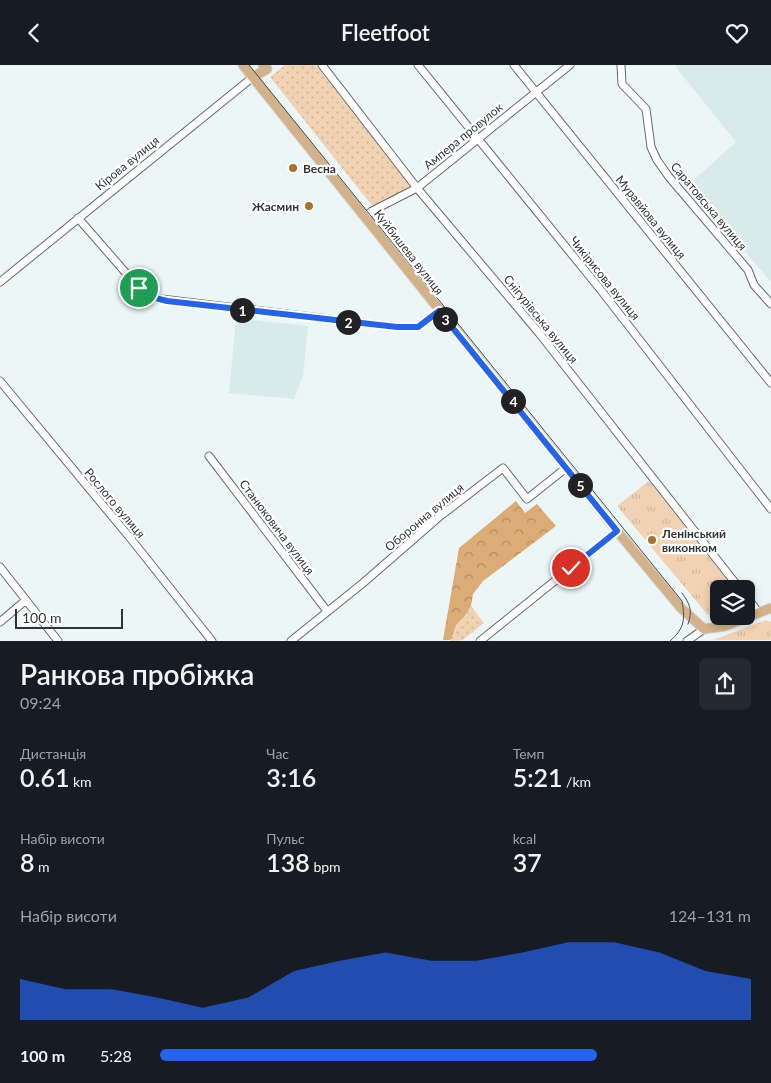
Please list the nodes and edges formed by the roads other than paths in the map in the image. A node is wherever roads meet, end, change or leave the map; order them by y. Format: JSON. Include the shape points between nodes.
{"nodes":[{"id":1,"x":242,"y":65,"type":"edge"},
{"id":2,"x":322,"y":65,"type":"edge"},
{"id":3,"x":418,"y":65,"type":"edge"},
{"id":4,"x":514,"y":65,"type":"edge"},
{"id":5,"x":570,"y":65,"type":"edge"},
{"id":6,"x":621,"y":65,"type":"edge"},
{"id":7,"x":267,"y":66,"type":"edge"},
{"id":8,"x":253,"y":77,"type":"junction"},
{"id":9,"x":536,"y":93,"type":"junction"},
{"id":10,"x":478,"y":138,"type":"junction"},
{"id":11,"x":417,"y":188,"type":"junction"},
{"id":12,"x":365,"y":217,"type":"junction"},
{"id":13,"x":78,"y":218,"type":"junction"},
{"id":14,"x":0,"y":282,"type":"edge"},
{"id":15,"x":771,"y":303,"type":"edge"},
{"id":16,"x":439,"y":311,"type":"junction"},
{"id":17,"x":0,"y":381,"type":"edge"},
{"id":18,"x":771,"y":383,"type":"edge"},
{"id":19,"x":209,"y":456,"type":"dead end"},
{"id":20,"x":566,"y":468,"type":"junction"},
{"id":21,"x":771,"y":509,"type":"edge"},
{"id":22,"x":617,"y":531,"type":"junction"},
{"id":23,"x":0,"y":567,"type":"edge"},
{"id":24,"x":733,"y":580,"type":"edge"},
{"id":25,"x":26,"y":600,"type":"junction"},
{"id":26,"x":755,"y":608,"type":"edge"},
{"id":27,"x":771,"y":608,"type":"edge"},
{"id":28,"x":326,"y":611,"type":"junction"},
{"id":29,"x":759,"y":613,"type":"junction"},
{"id":30,"x":0,"y":622,"type":"edge"},
{"id":31,"x":704,"y":629,"type":"junction"},
{"id":32,"x":58,"y":641,"type":"edge"},
{"id":33,"x":212,"y":641,"type":"edge"},
{"id":34,"x":291,"y":641,"type":"edge"},
{"id":35,"x":480,"y":641,"type":"edge"},
{"id":36,"x":687,"y":641,"type":"edge"}],
"edges":[{"from":1,"to":8,"type":"main road","name":"Куйбишева вулиця"},
{"from":2,"to":11,"type":"street","name":"Снігурівська вулиця"},
{"from":3,"to":10,"type":"street","name":"Чикірисова вулиця"},
{"from":4,"to":9,"type":"street","name":"Муравйова вулиця"},
{"from":5,"to":9,"type":"street","name":"Ампера провулок"},
{"from":6,"to":15,"type":"street","name":"Саратовська вулиця","via":[[622,84],[646,109],[651,147],[657,160],[748,270],[754,285]]},
{"from":7,"to":8,"type":"main road","name":"Кірова вулиця"},
{"from":8,"to":12,"type":"main road","name":"Куйбишева вулиця"},
{"from":8,"to":13,"type":"street","name":"Кірова вулиця"},
{"from":9,"to":10,"type":"street","name":"Ампера провулок"},
{"from":9,"to":18,"type":"street","name":"Муравйова вулиця"},
{"from":10,"to":11,"type":"street","name":"Ампера провулок"},
{"from":10,"to":21,"type":"street","name":"Чикірисова вулиця"},
{"from":11,"to":12,"type":"street","name":"Ампера провулок"},
{"from":11,"to":24,"type":"street","name":"Снігурівська вулиця","via":[[539,333]]},
{"from":12,"to":16,"type":"main road","name":"Куйбишева вулиця"},
{"from":13,"to":14,"type":"street","name":"Кірова вулиця"},
{"from":13,"to":16,"type":"street","via":[[145,295],[153,298],[397,327],[418,327]]},
{"from":16,"to":20,"type":"main road","name":"Куйбишева вулиця"},
{"from":17,"to":33,"type":"street","name":"Рослого вулиця"},
{"from":19,"to":28,"type":"street","name":"Станюковича вулиця"},
{"from":20,"to":22,"type":"main road","name":"Куйбишева вулиця"},
{"from":20,"to":28,"type":"street","name":"Оборонна вулиця","via":[[527,499],[502,468]]},
{"from":22,"to":31,"type":"main road","name":"Куйбишева вулиця","via":[[681,608]]},
{"from":22,"to":35,"type":"street"},
{"from":23,"to":25,"type":"street"},
{"from":25,"to":30,"type":"street"},
{"from":25,"to":32,"type":"street"},
{"from":26,"to":29,"type":"street"},
{"from":27,"to":29,"type":"main road"},
{"from":28,"to":34,"type":"street","name":"Оборонна вулиця"},
{"from":29,"to":31,"type":"main road","via":[[725,627]]},
{"from":31,"to":36,"type":"street"}]}
